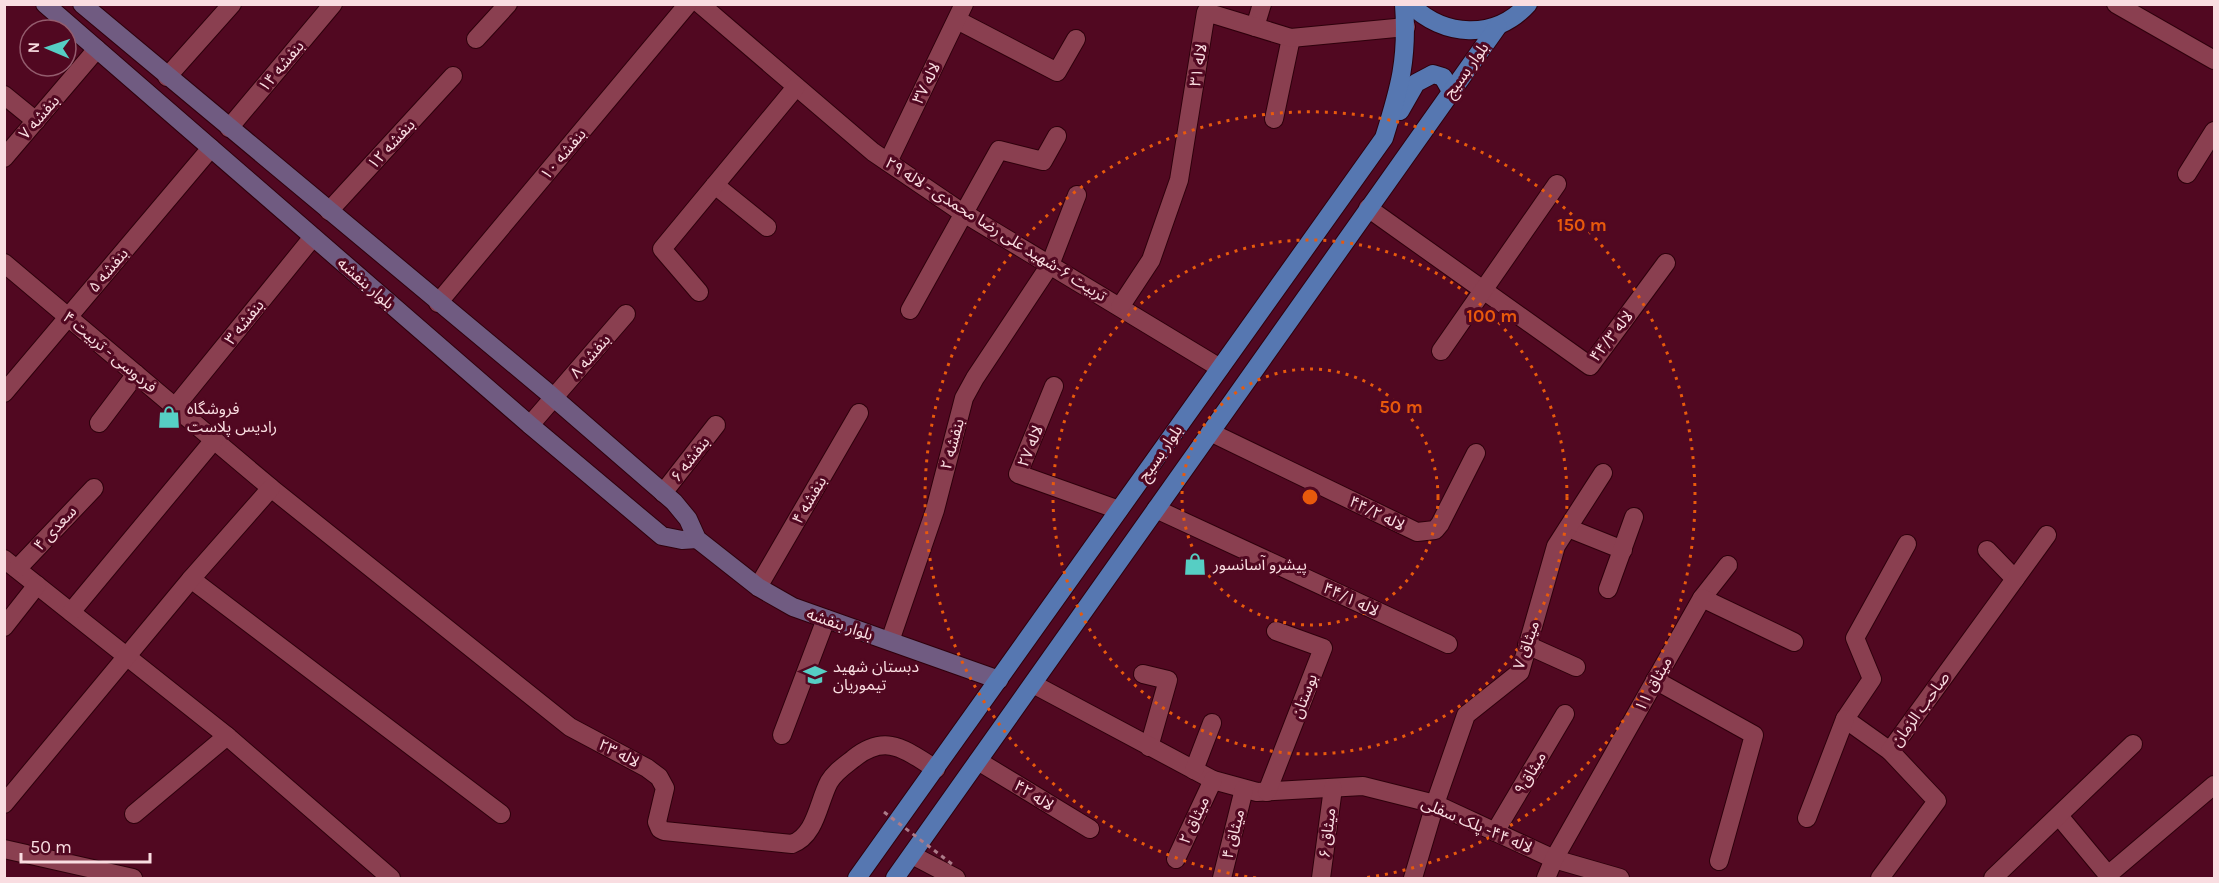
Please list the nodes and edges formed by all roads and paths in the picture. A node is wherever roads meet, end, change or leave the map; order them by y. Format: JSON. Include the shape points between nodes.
{"nodes":[{"id":1,"x":45,"y":4,"type":"edge"},
{"id":2,"x":82,"y":4,"type":"edge"},
{"id":3,"x":232,"y":4,"type":"edge"},
{"id":4,"x":333,"y":4,"type":"edge"},
{"id":5,"x":508,"y":4,"type":"edge"},
{"id":6,"x":688,"y":4,"type":"edge"},
{"id":7,"x":700,"y":4,"type":"edge"},
{"id":8,"x":1262,"y":4,"type":"edge"},
{"id":9,"x":1404,"y":4,"type":"edge"},
{"id":10,"x":1410,"y":4,"type":"edge"},
{"id":11,"x":1527,"y":4,"type":"edge"},
{"id":12,"x":2116,"y":4,"type":"edge"},
{"id":13,"x":961,"y":12,"type":"edge"},
{"id":14,"x":1498,"y":26,"type":"junction"},
{"id":15,"x":1255,"y":27,"type":"junction"},
{"id":16,"x":1406,"y":27,"type":"junction"},
{"id":17,"x":1292,"y":38,"type":"junction"},
{"id":18,"x":476,"y":39,"type":"dead end"},
{"id":19,"x":1076,"y":39,"type":"dead end"},
{"id":20,"x":97,"y":49,"type":"junction"},
{"id":21,"x":2214,"y":60,"type":"edge"},
{"id":22,"x":453,"y":76,"type":"dead end"},
{"id":23,"x":167,"y":77,"type":"junction"},
{"id":24,"x":796,"y":87,"type":"junction"},
{"id":25,"x":1451,"y":91,"type":"junction"},
{"id":26,"x":4,"y":95,"type":"edge"},
{"id":27,"x":1274,"y":119,"type":"dead end"},
{"id":28,"x":36,"y":121,"type":"junction"},
{"id":29,"x":229,"y":128,"type":"junction"},
{"id":30,"x":2214,"y":131,"type":"edge"},
{"id":31,"x":1057,"y":136,"type":"dead end"},
{"id":32,"x":1384,"y":138,"type":"junction"},
{"id":33,"x":211,"y":148,"type":"junction"},
{"id":34,"x":4,"y":158,"type":"edge"},
{"id":35,"x":888,"y":162,"type":"junction"},
{"id":36,"x":2187,"y":174,"type":"dead end"},
{"id":37,"x":1557,"y":184,"type":"dead end"},
{"id":38,"x":715,"y":185,"type":"junction"},
{"id":39,"x":1077,"y":195,"type":"dead end"},
{"id":40,"x":1368,"y":208,"type":"junction"},
{"id":41,"x":329,"y":212,"type":"junction"},
{"id":42,"x":964,"y":213,"type":"junction"},
{"id":43,"x":767,"y":227,"type":"dead end"},
{"id":44,"x":313,"y":237,"type":"junction"},
{"id":45,"x":4,"y":263,"type":"edge"},
{"id":46,"x":1666,"y":263,"type":"dead end"},
{"id":47,"x":1050,"y":265,"type":"junction"},
{"id":48,"x":1483,"y":290,"type":"junction"},
{"id":49,"x":699,"y":292,"type":"dead end"},
{"id":50,"x":438,"y":303,"type":"junction"},
{"id":51,"x":1120,"y":307,"type":"junction"},
{"id":52,"x":910,"y":310,"type":"dead end"},
{"id":53,"x":626,"y":314,"type":"dead end"},
{"id":54,"x":68,"y":317,"type":"junction"},
{"id":55,"x":1441,"y":351,"type":"dead end"},
{"id":56,"x":1220,"y":368,"type":"junction"},
{"id":57,"x":136,"y":374,"type":"junction"},
{"id":58,"x":1054,"y":386,"type":"dead end"},
{"id":59,"x":4,"y":393,"type":"edge"},
{"id":60,"x":554,"y":398,"type":"junction"},
{"id":61,"x":175,"y":407,"type":"junction"},
{"id":62,"x":860,"y":413,"type":"dead end"},
{"id":63,"x":99,"y":423,"type":"dead end"},
{"id":64,"x":530,"y":425,"type":"junction"},
{"id":65,"x":716,"y":425,"type":"dead end"},
{"id":66,"x":1210,"y":432,"type":"junction"},
{"id":67,"x":214,"y":440,"type":"junction"},
{"id":68,"x":1476,"y":453,"type":"dead end"},
{"id":69,"x":1604,"y":473,"type":"dead end"},
{"id":70,"x":94,"y":488,"type":"dead end"},
{"id":71,"x":271,"y":488,"type":"junction"},
{"id":72,"x":663,"y":493,"type":"junction"},
{"id":73,"x":1156,"y":509,"type":"junction"},
{"id":74,"x":1119,"y":510,"type":"junction"},
{"id":75,"x":1634,"y":517,"type":"dead end"},
{"id":76,"x":1568,"y":528,"type":"junction"},
{"id":77,"x":2047,"y":535,"type":"dead end"},
{"id":78,"x":697,"y":539,"type":"junction"},
{"id":79,"x":1907,"y":544,"type":"dead end"},
{"id":80,"x":1623,"y":550,"type":"junction"},
{"id":81,"x":1987,"y":550,"type":"dead end"},
{"id":82,"x":11,"y":564,"type":"edge"},
{"id":83,"x":1728,"y":565,"type":"dead end"},
{"id":84,"x":191,"y":579,"type":"junction"},
{"id":85,"x":2015,"y":579,"type":"junction"},
{"id":86,"x":37,"y":585,"type":"junction"},
{"id":87,"x":758,"y":587,"type":"junction"},
{"id":88,"x":1608,"y":589,"type":"dead end"},
{"id":89,"x":1702,"y":598,"type":"junction"},
{"id":90,"x":70,"y":612,"type":"junction"},
{"id":91,"x":826,"y":619,"type":"junction"},
{"id":92,"x":4,"y":627,"type":"edge"},
{"id":93,"x":1276,"y":631,"type":"dead end"},
{"id":94,"x":890,"y":641,"type":"junction"},
{"id":95,"x":1794,"y":642,"type":"dead end"},
{"id":96,"x":1448,"y":644,"type":"dead end"},
{"id":97,"x":1527,"y":645,"type":"junction"},
{"id":98,"x":127,"y":657,"type":"junction"},
{"id":99,"x":1576,"y":667,"type":"dead end"},
{"id":100,"x":1143,"y":674,"type":"dead end"},
{"id":101,"x":999,"y":680,"type":"junction"},
{"id":102,"x":1656,"y":680,"type":"junction"},
{"id":103,"x":1033,"y":684,"type":"junction"},
{"id":104,"x":1565,"y":714,"type":"dead end"},
{"id":105,"x":1845,"y":719,"type":"junction"},
{"id":106,"x":1212,"y":723,"type":"dead end"},
{"id":107,"x":782,"y":735,"type":"dead end"},
{"id":108,"x":227,"y":736,"type":"junction"},
{"id":109,"x":2133,"y":744,"type":"dead end"},
{"id":110,"x":1149,"y":747,"type":"junction"},
{"id":111,"x":1890,"y":751,"type":"junction"},
{"id":112,"x":978,"y":761,"type":"junction"},
{"id":113,"x":936,"y":769,"type":"junction"},
{"id":114,"x":1194,"y":770,"type":"junction"},
{"id":115,"x":1213,"y":780,"type":"junction"},
{"id":116,"x":2214,"y":785,"type":"edge"},
{"id":117,"x":1333,"y":788,"type":"junction"},
{"id":118,"x":1244,"y":789,"type":"junction"},
{"id":119,"x":1267,"y":792,"type":"junction"},
{"id":120,"x":4,"y":804,"type":"edge"},
{"id":121,"x":1435,"y":804,"type":"junction"},
{"id":122,"x":884,"y":812,"type":"dead end"},
{"id":123,"x":134,"y":814,"type":"dead end"},
{"id":124,"x":501,"y":814,"type":"dead end"},
{"id":125,"x":2059,"y":816,"type":"junction"},
{"id":126,"x":1807,"y":818,"type":"dead end"},
{"id":127,"x":1090,"y":829,"type":"dead end"},
{"id":128,"x":1495,"y":832,"type":"junction"},
{"id":129,"x":4,"y":849,"type":"edge"},
{"id":130,"x":912,"y":855,"type":"junction"},
{"id":131,"x":1176,"y":859,"type":"dead end"},
{"id":132,"x":1554,"y":859,"type":"junction"},
{"id":133,"x":1719,"y":861,"type":"dead end"},
{"id":134,"x":954,"y":872,"type":"edge"},
{"id":135,"x":133,"y":879,"type":"edge"},
{"id":136,"x":391,"y":879,"type":"edge"},
{"id":137,"x":857,"y":879,"type":"edge"},
{"id":138,"x":895,"y":879,"type":"edge"},
{"id":139,"x":1222,"y":879,"type":"edge"},
{"id":140,"x":1322,"y":879,"type":"edge"},
{"id":141,"x":1413,"y":879,"type":"edge"},
{"id":142,"x":1546,"y":879,"type":"edge"},
{"id":143,"x":1620,"y":879,"type":"edge"},
{"id":144,"x":1880,"y":879,"type":"edge"},
{"id":145,"x":1993,"y":879,"type":"edge"}],
"edges":[{"from":1,"to":20,"type":"main road","name":"بلوار بنفشه"},
{"from":2,"to":23,"type":"main road","name":"بلوار بنفشه"},
{"from":3,"to":23,"type":"street"},
{"from":4,"to":29,"type":"street","name":"بنفشه ۱۴"},
{"from":5,"to":18,"type":"street"},
{"from":6,"to":50,"type":"street","name":"بنفشه ۱۰"},
{"from":7,"to":24,"type":"street","name":"تربیت ۶-شهید علی رضا محمدی - لاله ۲۹"},
{"from":8,"to":15,"type":"street"},
{"from":9,"to":16,"type":"main road","name":"بلوار بسیج"},
{"from":10,"to":14,"type":"main road","via":[[1422,17],[1446,28],[1472,31]]},
{"from":11,"to":14,"type":"main road"},
{"from":12,"to":21,"type":"street"},
{"from":13,"to":19,"type":"street","via":[[1057,72]]},
{"from":13,"to":35,"type":"street","name":"لاله ۳۷"},
{"from":14,"to":25,"type":"main road","name":"بلوار بسیج"},
{"from":15,"to":17,"type":"street","name":"لاله ۳۱"},
{"from":15,"to":51,"type":"street","name":"لاله ۳۱","via":[[1206,12],[1179,180],[1151,260]]},
{"from":16,"to":17,"type":"street","name":"لاله ۳۱"},
{"from":16,"to":32,"type":"main road","name":"بلوار بسیج","via":[[1400,90]]},
{"from":17,"to":27,"type":"street"},
{"from":20,"to":28,"type":"street","name":"بنفشه ۷"},
{"from":20,"to":33,"type":"main road","name":"بلوار بنفشه"},
{"from":22,"to":41,"type":"street","name":"بنفشه ۱۲"},
{"from":23,"to":29,"type":"main road","name":"بلوار بنفشه"},
{"from":24,"to":35,"type":"street","name":"تربیت ۶-شهید علی رضا محمدی - لاله ۲۹"},
{"from":24,"to":38,"type":"street"},
{"from":25,"to":32,"type":"main road","via":[[1443,78],[1433,74],[1416,83]]},
{"from":25,"to":40,"type":"main road","name":"بلوار بسیج"},
{"from":26,"to":28,"type":"street"},
{"from":28,"to":34,"type":"street","name":"بنفشه ۷"},
{"from":29,"to":41,"type":"main road","name":"بلوار بنفشه"},
{"from":30,"to":36,"type":"street"},
{"from":31,"to":42,"type":"street","via":[[1043,161],[999,150]]},
{"from":32,"to":56,"type":"main road","name":"بلوار بسیج"},
{"from":33,"to":44,"type":"main road","name":"بلوار بنفشه"},
{"from":33,"to":54,"type":"street","name":"بنفشه ۵"},
{"from":35,"to":42,"type":"street","name":"تربیت ۶-شهید علی رضا محمدی - لاله ۲۹"},
{"from":37,"to":48,"type":"street"},
{"from":38,"to":43,"type":"street"},
{"from":38,"to":49,"type":"street","via":[[662,249]]},
{"from":39,"to":47,"type":"street","name":"بنفشه ۲"},
{"from":40,"to":48,"type":"street","name":"لاله ۴۴/۳"},
{"from":40,"to":66,"type":"main road","name":"بلوار بسیج"},
{"from":41,"to":50,"type":"main road","name":"بلوار بنفشه"},
{"from":42,"to":47,"type":"street","name":"تربیت ۶-شهید علی رضا محمدی - لاله ۲۹"},
{"from":42,"to":52,"type":"street"},
{"from":44,"to":61,"type":"street","name":"بنفشه ۳"},
{"from":44,"to":64,"type":"main road","name":"بلوار بنفشه"},
{"from":45,"to":54,"type":"street","name":"فردوسی - تربیت ۴"},
{"from":46,"to":48,"type":"street","name":"لاله ۴۴/۳","via":[[1590,366]]},
{"from":47,"to":51,"type":"street","name":"تربیت ۶-شهید علی رضا محمدی - لاله ۲۹"},
{"from":47,"to":94,"type":"street","name":"بنفشه ۲","via":[[964,398],[935,510]]},
{"from":48,"to":55,"type":"street"},
{"from":50,"to":60,"type":"main road","name":"بلوار بنفشه"},
{"from":51,"to":56,"type":"street","name":"تربیت ۶-شهید علی رضا محمدی - لاله ۲۹"},
{"from":53,"to":60,"type":"street","name":"بنفشه ۸"},
{"from":54,"to":57,"type":"street","name":"فردوسی - تربیت ۴"},
{"from":54,"to":59,"type":"street","name":"بنفشه ۵"},
{"from":56,"to":74,"type":"main road","name":"بلوار بسیج"},
{"from":57,"to":61,"type":"street","name":"فردوسی - تربیت ۴"},
{"from":57,"to":63,"type":"street"},
{"from":58,"to":74,"type":"street","name":"لاله ۲۷","via":[[1018,474]]},
{"from":60,"to":64,"type":"street","name":"بنفشه ۸"},
{"from":60,"to":72,"type":"main road","name":"بلوار بنفشه"},
{"from":61,"to":67,"type":"street","name":"فردوسی - تربیت ۴"},
{"from":62,"to":87,"type":"street","name":"بنفشه ۴"},
{"from":64,"to":78,"type":"main road","name":"بلوار بنفشه","via":[[662,536]]},
{"from":65,"to":72,"type":"street","name":"بنفشه ۶"},
{"from":66,"to":68,"type":"street","name":"لاله ۴۴/۲","via":[[1417,532],[1435,530],[1440,524]]},
{"from":66,"to":73,"type":"main road","name":"بلوار بسیج"},
{"from":67,"to":71,"type":"street","name":"فردوسی - تربیت ۴"},
{"from":67,"to":90,"type":"street"},
{"from":69,"to":76,"type":"street","name":"میثاق ۷"},
{"from":70,"to":82,"type":"street","name":"سعدی ۴"},
{"from":71,"to":84,"type":"street"},
{"from":71,"to":113,"type":"street","name":"لاله ۲۳","via":[[570,727],[659,777],[665,788],[657,822],[664,831],[792,844],[807,834],[838,771],[866,748],[897,745]]},
{"from":72,"to":78,"type":"main road","name":"بلوار بنفشه","via":[[688,519]]},
{"from":73,"to":96,"type":"street","name":"لاله ۴۴/۱"},
{"from":73,"to":103,"type":"main road","name":"بلوار بسیج"},
{"from":74,"to":101,"type":"main road","name":"بلوار بسیج"},
{"from":75,"to":80,"type":"street"},
{"from":76,"to":80,"type":"street"},
{"from":76,"to":97,"type":"street","name":"میثاق ۷","via":[[1556,546]]},
{"from":77,"to":85,"type":"street","name":"صاحب الزمان"},
{"from":78,"to":87,"type":"main road","name":"بلوار بنفشه"},
{"from":79,"to":105,"type":"street","via":[[1855,638],[1872,679]]},
{"from":80,"to":88,"type":"street"},
{"from":81,"to":85,"type":"street"},
{"from":82,"to":86,"type":"street"},
{"from":83,"to":89,"type":"street","name":"میثاق ۱۱"},
{"from":84,"to":98,"type":"street"},
{"from":84,"to":124,"type":"street"},
{"from":85,"to":111,"type":"street","name":"صاحب الزمان"},
{"from":86,"to":90,"type":"street"},
{"from":86,"to":92,"type":"street"},
{"from":87,"to":91,"type":"main road","name":"بلوار بنفشه","via":[[793,608]]},
{"from":89,"to":95,"type":"street"},
{"from":89,"to":102,"type":"street","name":"میثاق ۱۱"},
{"from":90,"to":98,"type":"street"},
{"from":91,"to":94,"type":"main road","name":"بلوار بنفشه"},
{"from":91,"to":107,"type":"street"},
{"from":93,"to":119,"type":"street","name":"بوستان","via":[[1323,648]]},
{"from":94,"to":101,"type":"main road","name":"بلوار بنفشه"},
{"from":97,"to":99,"type":"street"},
{"from":97,"to":121,"type":"street","name":"میثاق ۷","via":[[1520,672],[1466,715]]},
{"from":98,"to":108,"type":"street"},
{"from":98,"to":120,"type":"street"},
{"from":100,"to":110,"type":"street","via":[[1168,680]]},
{"from":101,"to":113,"type":"main road","name":"بلوار بسیج"},
{"from":102,"to":132,"type":"street","name":"میثاق ۱۱"},
{"from":102,"to":133,"type":"street","via":[[1754,735]]},
{"from":103,"to":110,"type":"street","name":"لاله ۴۴- پلک سفلی"},
{"from":103,"to":112,"type":"main road","name":"بلوار بسیج"},
{"from":104,"to":128,"type":"street","name":"میثاق۹"},
{"from":105,"to":111,"type":"street"},
{"from":105,"to":126,"type":"street"},
{"from":106,"to":114,"type":"street"},
{"from":108,"to":123,"type":"street"},
{"from":108,"to":136,"type":"street"},
{"from":109,"to":125,"type":"street"},
{"from":110,"to":114,"type":"street","name":"لاله ۴۴- پلک سفلی"},
{"from":111,"to":144,"type":"street","name":"صاحب الزمان","via":[[1936,801]]},
{"from":112,"to":127,"type":"street","name":"لاله ۴۲"},
{"from":112,"to":130,"type":"main road","name":"بلوار بسیج"},
{"from":113,"to":137,"type":"main road","name":"بلوار بسیج"},
{"from":114,"to":115,"type":"street","name":"لاله ۴۴- پلک سفلی"},
{"from":115,"to":118,"type":"street","name":"لاله ۴۴- پلک سفلی"},
{"from":115,"to":131,"type":"street","name":"میثاق ۲"},
{"from":116,"to":125,"type":"street","via":[[2108,875]]},
{"from":117,"to":119,"type":"street","name":"لاله ۴۴- پلک سفلی"},
{"from":117,"to":121,"type":"street","name":"لاله ۴۴- پلک سفلی","via":[[1372,787]]},
{"from":117,"to":140,"type":"street","name":"میثاق ۶"},
{"from":118,"to":119,"type":"street","name":"لاله ۴۴- پلک سفلی"},
{"from":118,"to":139,"type":"street","name":"میثاق ۴"},
{"from":121,"to":128,"type":"street","name":"لاله ۴۴- پلک سفلی"},
{"from":121,"to":141,"type":"street","name":"میثاق ۷"},
{"from":122,"to":134,"type":"path","bridge":true},
{"from":125,"to":145,"type":"street"},
{"from":128,"to":132,"type":"street","name":"لاله ۴۴- پلک سفلی"},
{"from":129,"to":135,"type":"street"},
{"from":130,"to":134,"type":"street"},
{"from":130,"to":138,"type":"main road","name":"بلوار بسیج"},
{"from":132,"to":142,"type":"street","name":"میثاق ۱۱"},
{"from":132,"to":143,"type":"street","name":"لاله ۴۴- پلک سفلی"}]}
